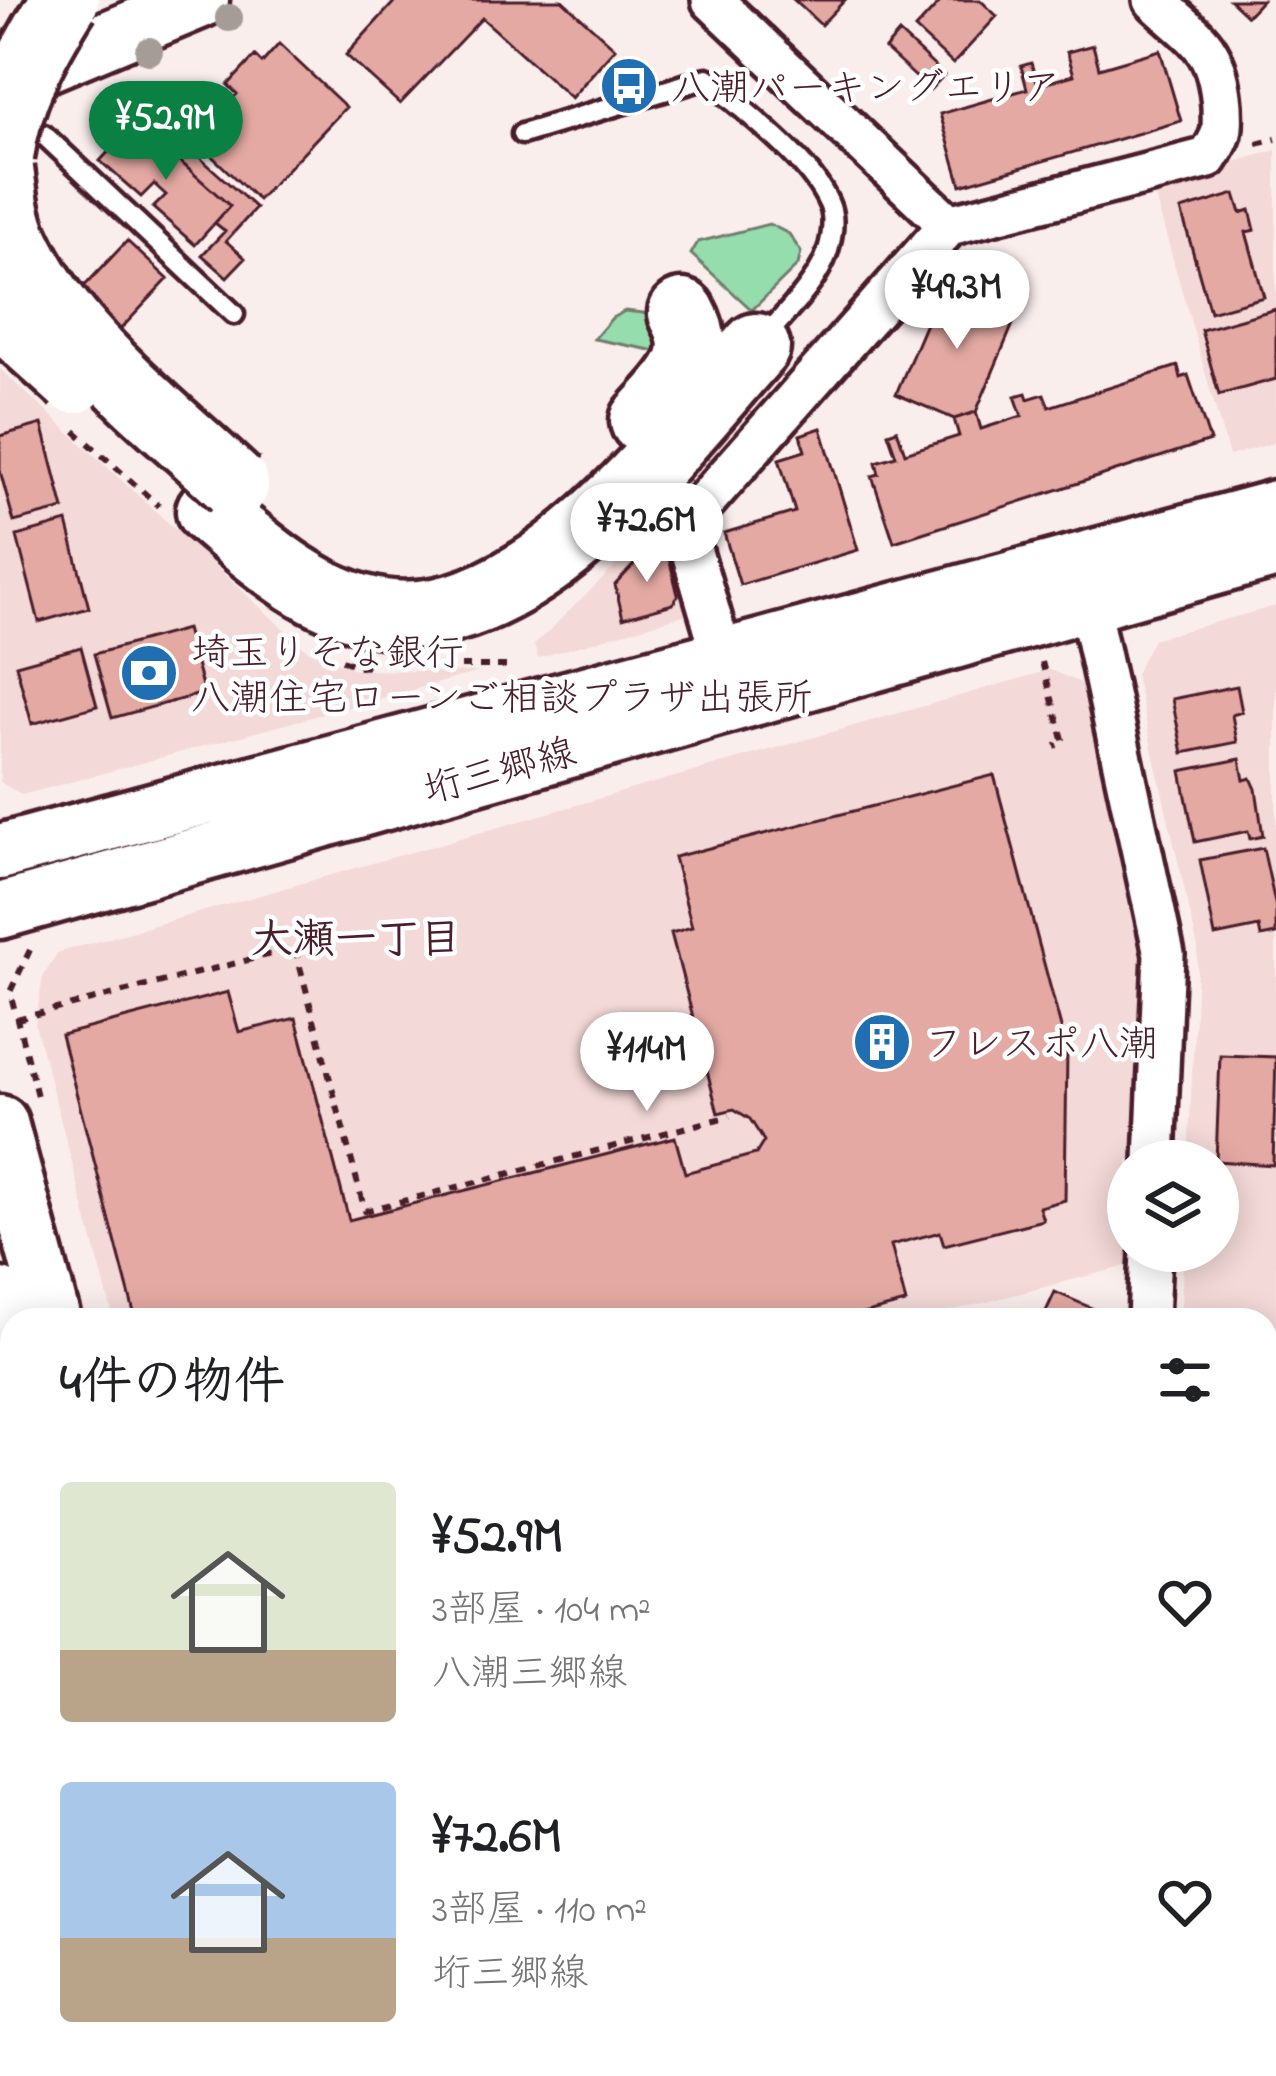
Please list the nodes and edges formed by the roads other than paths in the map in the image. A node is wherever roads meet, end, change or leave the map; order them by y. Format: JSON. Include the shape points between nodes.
{"nodes":[{"id":1,"x":64,"y":0,"type":"edge"},
{"id":2,"x":201,"y":0,"type":"edge"},
{"id":3,"x":712,"y":0,"type":"edge"},
{"id":4,"x":1154,"y":0,"type":"edge"},
{"id":5,"x":0,"y":83,"type":"edge"},
{"id":6,"x":522,"y":134,"type":"dead end"},
{"id":7,"x":15,"y":154,"type":"edge"},
{"id":8,"x":950,"y":225,"type":"junction"},
{"id":9,"x":0,"y":313,"type":"edge"},
{"id":10,"x":682,"y":313,"type":"dead end"},
{"id":11,"x":234,"y":314,"type":"dead end"},
{"id":12,"x":756,"y":347,"type":"joint"},
{"id":13,"x":223,"y":498,"type":"junction"},
{"id":14,"x":1276,"y":508,"type":"edge"},
{"id":15,"x":1276,"y":550,"type":"edge"},
{"id":16,"x":1089,"y":606,"type":"junction"},
{"id":17,"x":723,"y":658,"type":"junction"},
{"id":18,"x":0,"y":852,"type":"edge"},
{"id":19,"x":0,"y":911,"type":"edge"},
{"id":20,"x":21,"y":1118,"type":"edge"},
{"id":21,"x":1156,"y":1140,"type":"edge"},
{"id":22,"x":1150,"y":1272,"type":"edge"},
{"id":23,"x":51,"y":1308,"type":"edge"},
{"id":24,"x":1149,"y":1308,"type":"edge"}],
"edges":[{"from":1,"to":7,"type":"highway","bridge":true,"via":[[16,88],[4,128]]},
{"from":2,"to":5,"type":"street"},
{"from":3,"to":8,"type":"street"},
{"from":4,"to":8,"type":"street","via":[[1219,70],[1224,134],[1208,158]]},
{"from":6,"to":12,"type":"lane","via":[[707,78],[791,154],[832,208],[832,235],[822,266]]},
{"from":7,"to":11,"type":"lane"},
{"from":7,"to":13,"type":"highway","bridge":true,"via":[[15,240],[46,294]]},
{"from":8,"to":17,"type":"street","via":[[684,525]]},
{"from":9,"to":13,"type":"highway","bridge":true},
{"from":10,"to":13,"type":"highway","via":[[694,348],[674,386],[560,506],[489,549],[414,570],[384,568]]},
{"from":12,"to":13,"type":"highway","via":[[592,525],[528,576],[458,607],[381,613],[336,599],[262,556]]},
{"from":14,"to":17,"type":"street","name":"垳三郷線"},
{"from":15,"to":16,"type":"street","name":"垳三郷線"},
{"from":16,"to":19,"type":"street","name":"垳三郷線"},
{"from":16,"to":21,"type":"street","via":[[1164,954]]},
{"from":17,"to":18,"type":"street","name":"垳三郷線"},
{"from":20,"to":23,"type":"street"},
{"from":22,"to":24,"type":"street"}]}
